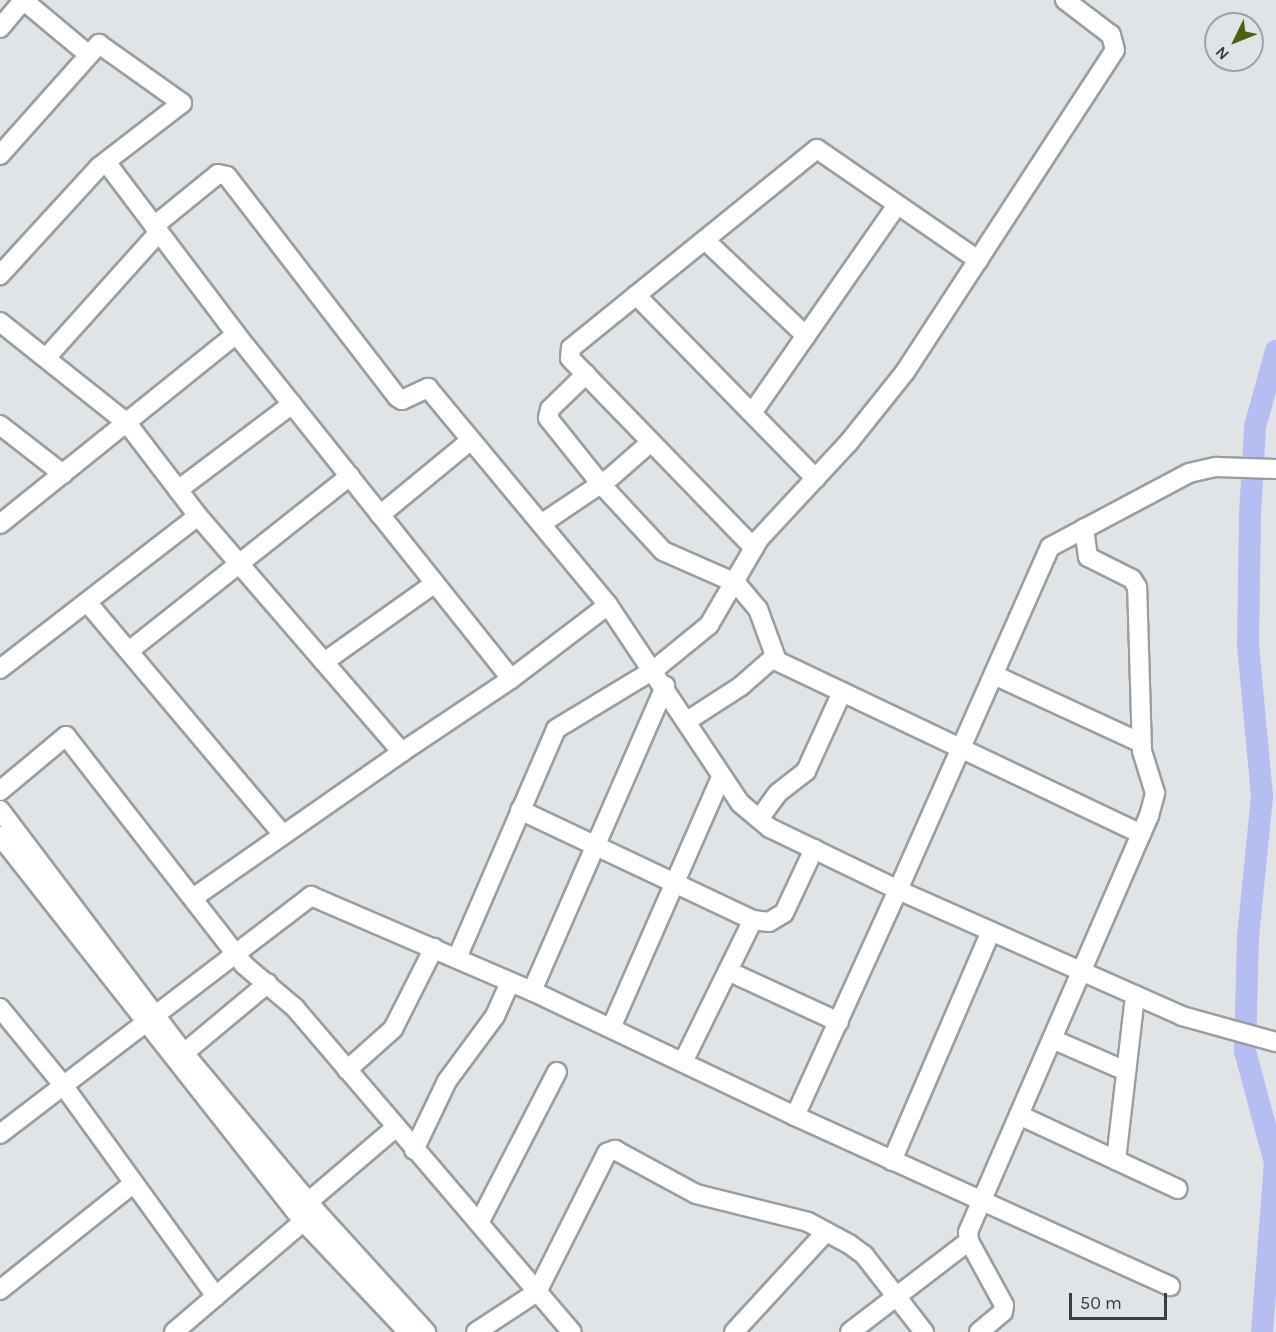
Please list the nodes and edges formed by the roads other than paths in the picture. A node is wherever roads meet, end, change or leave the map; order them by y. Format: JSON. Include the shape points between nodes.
{"nodes":[{"id":1,"x":23,"y":0,"type":"edge"},
{"id":2,"x":1065,"y":0,"type":"edge"},
{"id":3,"x":0,"y":28,"type":"edge"},
{"id":4,"x":89,"y":55,"type":"junction"},
{"id":5,"x":0,"y":155,"type":"edge"},
{"id":6,"x":106,"y":162,"type":"junction"},
{"id":7,"x":897,"y":206,"type":"junction"},
{"id":8,"x":157,"y":229,"type":"junction"},
{"id":9,"x":706,"y":241,"type":"junction"},
{"id":10,"x":978,"y":260,"type":"junction"},
{"id":11,"x":0,"y":275,"type":"edge"},
{"id":12,"x":636,"y":295,"type":"junction"},
{"id":13,"x":0,"y":322,"type":"edge"},
{"id":14,"x":236,"y":334,"type":"junction"},
{"id":15,"x":806,"y":336,"type":"junction"},
{"id":16,"x":46,"y":358,"type":"junction"},
{"id":17,"x":586,"y":374,"type":"junction"},
{"id":18,"x":292,"y":404,"type":"junction"},
{"id":19,"x":752,"y":413,"type":"junction"},
{"id":20,"x":127,"y":423,"type":"junction"},
{"id":21,"x":0,"y":425,"type":"edge"},
{"id":22,"x":471,"y":440,"type":"junction"},
{"id":23,"x":651,"y":442,"type":"junction"},
{"id":24,"x":1276,"y":469,"type":"edge"},
{"id":25,"x":63,"y":474,"type":"junction"},
{"id":26,"x":350,"y":476,"type":"junction"},
{"id":27,"x":816,"y":479,"type":"junction"},
{"id":28,"x":600,"y":483,"type":"junction"},
{"id":29,"x":178,"y":490,"type":"junction"},
{"id":30,"x":380,"y":515,"type":"junction"},
{"id":31,"x":198,"y":516,"type":"junction"},
{"id":32,"x":541,"y":524,"type":"junction"},
{"id":33,"x":0,"y":525,"type":"edge"},
{"id":34,"x":1084,"y":528,"type":"junction"},
{"id":35,"x":754,"y":548,"type":"junction"},
{"id":36,"x":238,"y":562,"type":"junction"},
{"id":37,"x":435,"y":583,"type":"junction"},
{"id":38,"x":735,"y":583,"type":"junction"},
{"id":39,"x":87,"y":602,"type":"junction"},
{"id":40,"x":608,"y":605,"type":"junction"},
{"id":41,"x":129,"y":651,"type":"junction"},
{"id":42,"x":774,"y":657,"type":"junction"},
{"id":43,"x":324,"y":662,"type":"junction"},
{"id":44,"x":0,"y":669,"type":"edge"},
{"id":45,"x":655,"y":669,"type":"junction"},
{"id":46,"x":994,"y":675,"type":"junction"},
{"id":47,"x":511,"y":679,"type":"junction"},
{"id":48,"x":665,"y":686,"type":"junction"},
{"id":49,"x":842,"y":692,"type":"junction"},
{"id":50,"x":687,"y":721,"type":"junction"},
{"id":51,"x":1141,"y":743,"type":"junction"},
{"id":52,"x":962,"y":748,"type":"junction"},
{"id":53,"x":402,"y":752,"type":"junction"},
{"id":54,"x":721,"y":777,"type":"junction"},
{"id":55,"x":0,"y":790,"type":"edge"},
{"id":56,"x":0,"y":810,"type":"edge"},
{"id":57,"x":520,"y":810,"type":"junction"},
{"id":58,"x":759,"y":819,"type":"junction"},
{"id":59,"x":1141,"y":834,"type":"junction"},
{"id":60,"x":0,"y":836,"type":"edge"},
{"id":61,"x":283,"y":836,"type":"junction"},
{"id":62,"x":596,"y":844,"type":"junction"},
{"id":63,"x":814,"y":849,"type":"junction"},
{"id":64,"x":674,"y":883,"type":"junction"},
{"id":65,"x":898,"y":890,"type":"junction"},
{"id":66,"x":193,"y":898,"type":"junction"},
{"id":67,"x":753,"y":920,"type":"junction"},
{"id":68,"x":991,"y":931,"type":"junction"},
{"id":69,"x":434,"y":948,"type":"junction"},
{"id":70,"x":234,"y":952,"type":"junction"},
{"id":71,"x":457,"y":958,"type":"junction"},
{"id":72,"x":728,"y":971,"type":"junction"},
{"id":73,"x":1081,"y":971,"type":"junction"},
{"id":74,"x":268,"y":982,"type":"junction"},
{"id":75,"x":510,"y":982,"type":"junction"},
{"id":76,"x":532,"y":991,"type":"junction"},
{"id":77,"x":1135,"y":995,"type":"junction"},
{"id":78,"x":2,"y":1013,"type":"edge"},
{"id":79,"x":149,"y":1017,"type":"junction"},
{"id":80,"x":839,"y":1022,"type":"junction"},
{"id":81,"x":611,"y":1028,"type":"junction"},
{"id":82,"x":1052,"y":1039,"type":"junction"},
{"id":83,"x":1276,"y":1042,"type":"edge"},
{"id":84,"x":184,"y":1053,"type":"junction"},
{"id":85,"x":683,"y":1062,"type":"junction"},
{"id":86,"x":347,"y":1070,"type":"junction"},
{"id":87,"x":1126,"y":1071,"type":"junction"},
{"id":88,"x":557,"y":1072,"type":"dead end"},
{"id":89,"x":63,"y":1085,"type":"junction"},
{"id":90,"x":1019,"y":1115,"type":"junction"},
{"id":91,"x":795,"y":1116,"type":"junction"},
{"id":92,"x":395,"y":1128,"type":"junction"},
{"id":93,"x":0,"y":1134,"type":"edge"},
{"id":94,"x":414,"y":1150,"type":"junction"},
{"id":95,"x":1116,"y":1160,"type":"junction"},
{"id":96,"x":892,"y":1161,"type":"junction"},
{"id":97,"x":134,"y":1183,"type":"junction"},
{"id":98,"x":1178,"y":1189,"type":"dead end"},
{"id":99,"x":981,"y":1202,"type":"junction"},
{"id":100,"x":309,"y":1212,"type":"junction"},
{"id":101,"x":479,"y":1222,"type":"junction"},
{"id":102,"x":826,"y":1232,"type":"junction"},
{"id":103,"x":969,"y":1241,"type":"junction"},
{"id":104,"x":1170,"y":1286,"type":"dead end"},
{"id":105,"x":0,"y":1290,"type":"edge"},
{"id":106,"x":537,"y":1292,"type":"junction"},
{"id":107,"x":894,"y":1294,"type":"junction"},
{"id":108,"x":216,"y":1296,"type":"junction"},
{"id":109,"x":861,"y":1328,"type":"edge"},
{"id":110,"x":174,"y":1332,"type":"edge"},
{"id":111,"x":408,"y":1332,"type":"edge"},
{"id":112,"x":426,"y":1332,"type":"edge"},
{"id":113,"x":476,"y":1332,"type":"edge"},
{"id":114,"x":572,"y":1332,"type":"edge"},
{"id":115,"x":734,"y":1332,"type":"edge"},
{"id":116,"x":924,"y":1332,"type":"edge"},
{"id":117,"x":979,"y":1332,"type":"edge"}],
"edges":[{"from":1,"to":3,"type":"street"},
{"from":1,"to":4,"type":"street"},
{"from":2,"to":10,"type":"street","via":[[1111,35],[1115,50]]},
{"from":4,"to":5,"type":"street"},
{"from":4,"to":6,"type":"street","via":[[101,44],[182,103]]},
{"from":6,"to":8,"type":"street"},
{"from":6,"to":11,"type":"street"},
{"from":7,"to":9,"type":"street","via":[[817,149]]},
{"from":7,"to":10,"type":"street"},
{"from":7,"to":15,"type":"street"},
{"from":8,"to":14,"type":"street"},
{"from":8,"to":16,"type":"street"},
{"from":8,"to":22,"type":"street","via":[[218,174],[227,176],[397,397],[402,400],[428,388]]},
{"from":9,"to":12,"type":"street"},
{"from":9,"to":15,"type":"street"},
{"from":10,"to":27,"type":"street","via":[[905,372]]},
{"from":12,"to":17,"type":"street","via":[[569,351],[570,358]]},
{"from":12,"to":19,"type":"street"},
{"from":13,"to":16,"type":"street"},
{"from":14,"to":18,"type":"street"},
{"from":14,"to":20,"type":"street"},
{"from":15,"to":19,"type":"street"},
{"from":16,"to":20,"type":"street"},
{"from":17,"to":23,"type":"street"},
{"from":17,"to":28,"type":"street","via":[[547,414]]},
{"from":18,"to":26,"type":"street"},
{"from":18,"to":29,"type":"street"},
{"from":19,"to":27,"type":"street"},
{"from":20,"to":25,"type":"street"},
{"from":20,"to":29,"type":"street"},
{"from":21,"to":25,"type":"street"},
{"from":22,"to":30,"type":"street"},
{"from":22,"to":32,"type":"street"},
{"from":23,"to":28,"type":"street"},
{"from":23,"to":35,"type":"street"},
{"from":24,"to":34,"type":"street","via":[[1216,466],[1189,473]]},
{"from":25,"to":33,"type":"street"},
{"from":26,"to":30,"type":"street"},
{"from":26,"to":36,"type":"street"},
{"from":27,"to":35,"type":"street","via":[[765,531]]},
{"from":28,"to":32,"type":"street"},
{"from":28,"to":38,"type":"street","via":[[669,556]]},
{"from":29,"to":31,"type":"street"},
{"from":30,"to":37,"type":"street"},
{"from":31,"to":36,"type":"street"},
{"from":31,"to":39,"type":"street"},
{"from":32,"to":40,"type":"street"},
{"from":34,"to":46,"type":"street","via":[[1050,547]]},
{"from":34,"to":51,"type":"street","via":[[1088,557],[1132,579],[1137,587]]},
{"from":35,"to":38,"type":"street"},
{"from":36,"to":41,"type":"street"},
{"from":36,"to":43,"type":"street"},
{"from":37,"to":43,"type":"street"},
{"from":37,"to":47,"type":"street"},
{"from":38,"to":42,"type":"street","via":[[758,609]]},
{"from":38,"to":45,"type":"street","via":[[709,625]]},
{"from":39,"to":41,"type":"street"},
{"from":39,"to":44,"type":"street"},
{"from":40,"to":45,"type":"street"},
{"from":40,"to":47,"type":"street"},
{"from":41,"to":61,"type":"street"},
{"from":42,"to":49,"type":"street"},
{"from":42,"to":50,"type":"street","via":[[741,686]]},
{"from":43,"to":53,"type":"street"},
{"from":45,"to":48,"type":"street"},
{"from":45,"to":57,"type":"street","via":[[556,729]]},
{"from":46,"to":51,"type":"street"},
{"from":46,"to":52,"type":"street"},
{"from":47,"to":53,"type":"street"},
{"from":48,"to":50,"type":"street"},
{"from":48,"to":62,"type":"street"},
{"from":49,"to":52,"type":"street"},
{"from":49,"to":58,"type":"street","via":[[806,771],[778,793]]},
{"from":50,"to":54,"type":"street"},
{"from":51,"to":59,"type":"street","via":[[1155,793]]},
{"from":52,"to":59,"type":"street"},
{"from":52,"to":65,"type":"street"},
{"from":53,"to":61,"type":"street"},
{"from":54,"to":58,"type":"street","via":[[740,803]]},
{"from":54,"to":64,"type":"street"},
{"from":55,"to":66,"type":"street","via":[[66,736]]},
{"from":56,"to":79,"type":"street"},
{"from":57,"to":62,"type":"street"},
{"from":57,"to":71,"type":"street"},
{"from":58,"to":63,"type":"street"},
{"from":59,"to":73,"type":"street"},
{"from":60,"to":79,"type":"street"},
{"from":61,"to":66,"type":"street"},
{"from":62,"to":64,"type":"street"},
{"from":62,"to":76,"type":"street"},
{"from":63,"to":65,"type":"street"},
{"from":63,"to":67,"type":"street","via":[[784,913],[769,922]]},
{"from":64,"to":67,"type":"street"},
{"from":64,"to":81,"type":"street"},
{"from":65,"to":68,"type":"street"},
{"from":65,"to":80,"type":"street"},
{"from":66,"to":70,"type":"street"},
{"from":67,"to":72,"type":"street"},
{"from":68,"to":73,"type":"street"},
{"from":68,"to":96,"type":"street"},
{"from":69,"to":70,"type":"street","via":[[311,896]]},
{"from":69,"to":71,"type":"street"},
{"from":69,"to":86,"type":"street","via":[[393,1029]]},
{"from":70,"to":74,"type":"street","via":[[244,965]]},
{"from":70,"to":79,"type":"street"},
{"from":71,"to":75,"type":"street"},
{"from":72,"to":80,"type":"street"},
{"from":72,"to":85,"type":"street"},
{"from":73,"to":77,"type":"street"},
{"from":73,"to":82,"type":"street"},
{"from":74,"to":84,"type":"street"},
{"from":74,"to":86,"type":"street"},
{"from":75,"to":76,"type":"street"},
{"from":75,"to":94,"type":"street","via":[[495,1016],[447,1081]]},
{"from":76,"to":81,"type":"street"},
{"from":77,"to":83,"type":"street","via":[[1214,1027]]},
{"from":77,"to":87,"type":"street"},
{"from":78,"to":89,"type":"street"},
{"from":79,"to":84,"type":"street"},
{"from":79,"to":89,"type":"street"},
{"from":79,"to":100,"type":"street"},
{"from":80,"to":91,"type":"street"},
{"from":81,"to":85,"type":"street"},
{"from":82,"to":87,"type":"street"},
{"from":82,"to":90,"type":"street"},
{"from":84,"to":100,"type":"street"},
{"from":85,"to":91,"type":"street"},
{"from":86,"to":92,"type":"street"},
{"from":87,"to":95,"type":"street"},
{"from":88,"to":101,"type":"street"},
{"from":89,"to":93,"type":"street"},
{"from":89,"to":97,"type":"street"},
{"from":90,"to":95,"type":"street"},
{"from":90,"to":99,"type":"street"},
{"from":91,"to":96,"type":"street"},
{"from":92,"to":94,"type":"street"},
{"from":92,"to":100,"type":"street"},
{"from":94,"to":101,"type":"street"},
{"from":95,"to":98,"type":"street"},
{"from":96,"to":99,"type":"street"},
{"from":97,"to":105,"type":"street"},
{"from":97,"to":108,"type":"street"},
{"from":99,"to":103,"type":"street","via":[[968,1232]]},
{"from":99,"to":104,"type":"street"},
{"from":100,"to":108,"type":"street"},
{"from":100,"to":111,"type":"street"},
{"from":100,"to":112,"type":"street"},
{"from":101,"to":106,"type":"street"},
{"from":102,"to":106,"type":"street","via":[[808,1222],[726,1204],[610,1151]]},
{"from":102,"to":107,"type":"street","via":[[864,1255]]},
{"from":102,"to":115,"type":"street"},
{"from":103,"to":107,"type":"street","via":[[942,1264]]},
{"from":103,"to":117,"type":"street","via":[[1004,1305],[1003,1312]]},
{"from":106,"to":113,"type":"street"},
{"from":106,"to":114,"type":"street"},
{"from":107,"to":109,"type":"street"},
{"from":107,"to":116,"type":"street"},
{"from":108,"to":110,"type":"street"}]}
